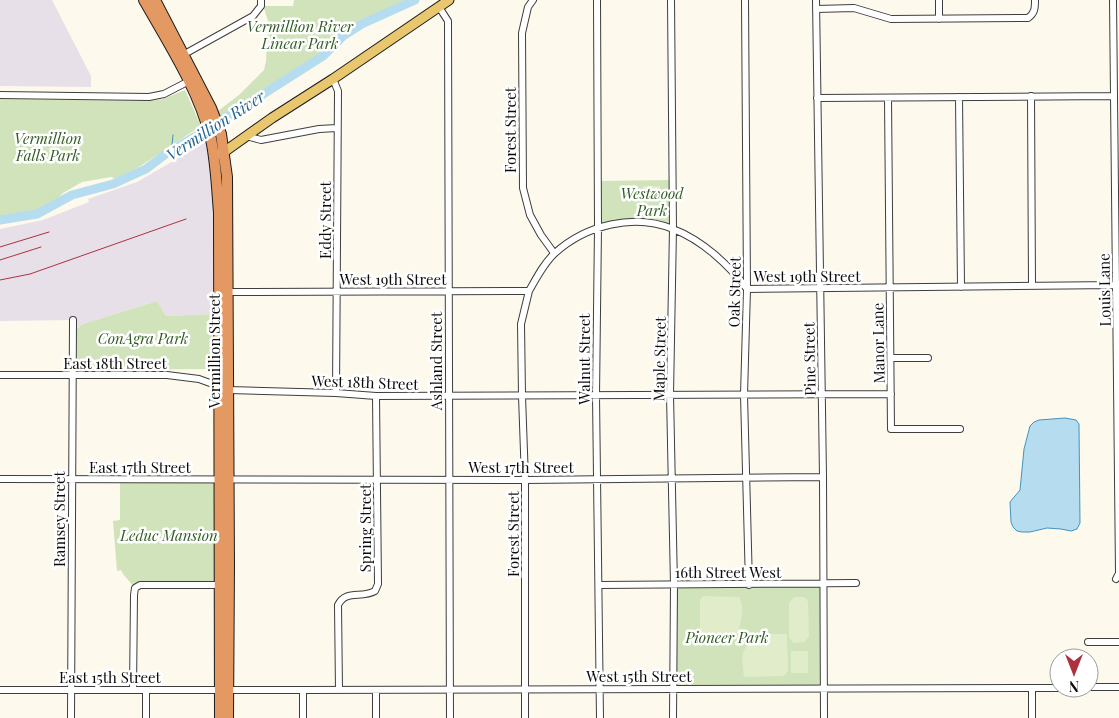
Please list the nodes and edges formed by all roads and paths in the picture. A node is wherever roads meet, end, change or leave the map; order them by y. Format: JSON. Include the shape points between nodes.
{"nodes":[{"id":1,"x":144,"y":0,"type":"edge"},
{"id":2,"x":155,"y":0,"type":"edge"},
{"id":3,"x":449,"y":0,"type":"edge"},
{"id":4,"x":533,"y":0,"type":"edge"},
{"id":5,"x":597,"y":0,"type":"edge"},
{"id":6,"x":672,"y":0,"type":"edge"},
{"id":7,"x":745,"y":0,"type":"edge"},
{"id":8,"x":816,"y":0,"type":"edge"},
{"id":9,"x":939,"y":0,"type":"edge"},
{"id":10,"x":1035,"y":0,"type":"edge"},
{"id":11,"x":1113,"y":0,"type":"edge"},
{"id":12,"x":261,"y":3,"type":"edge"},
{"id":13,"x":439,"y":7,"type":"junction"},
{"id":14,"x":816,"y":9,"type":"junction"},
{"id":15,"x":939,"y":19,"type":"junction"},
{"id":16,"x":180,"y":56,"type":"junction"},
{"id":17,"x":192,"y":79,"type":"junction"},
{"id":18,"x":333,"y":79,"type":"junction"},
{"id":19,"x":0,"y":95,"type":"edge"},
{"id":20,"x":1031,"y":96,"type":"junction"},
{"id":21,"x":1114,"y":96,"type":"junction"},
{"id":22,"x":959,"y":97,"type":"junction"},
{"id":23,"x":817,"y":98,"type":"junction"},
{"id":24,"x":888,"y":98,"type":"junction"},
{"id":25,"x":207,"y":111,"type":"junction"},
{"id":26,"x":337,"y":128,"type":"junction"},
{"id":27,"x":221,"y":134,"type":"junction"},
{"id":28,"x":246,"y":136,"type":"junction"},
{"id":29,"x":224,"y":152,"type":"junction"},
{"id":30,"x":214,"y":155,"type":"junction"},
{"id":31,"x":598,"y":228,"type":"junction"},
{"id":32,"x":673,"y":228,"type":"junction"},
{"id":33,"x":554,"y":253,"type":"junction"},
{"id":34,"x":1116,"y":285,"type":"junction"},
{"id":35,"x":1032,"y":286,"type":"junction"},
{"id":36,"x":961,"y":287,"type":"junction"},
{"id":37,"x":890,"y":288,"type":"junction"},
{"id":38,"x":747,"y":289,"type":"junction"},
{"id":39,"x":820,"y":289,"type":"junction"},
{"id":40,"x":449,"y":291,"type":"junction"},
{"id":41,"x":529,"y":291,"type":"junction"},
{"id":42,"x":224,"y":292,"type":"junction"},
{"id":43,"x":337,"y":292,"type":"junction"},
{"id":44,"x":73,"y":320,"type":"dead end"},
{"id":45,"x":890,"y":358,"type":"junction"},
{"id":46,"x":928,"y":358,"type":"dead end"},
{"id":47,"x":0,"y":375,"type":"edge"},
{"id":48,"x":73,"y":375,"type":"junction"},
{"id":49,"x":224,"y":388,"type":"junction"},
{"id":50,"x":336,"y":393,"type":"junction"},
{"id":51,"x":822,"y":394,"type":"junction"},
{"id":52,"x":891,"y":394,"type":"junction"},
{"id":53,"x":670,"y":395,"type":"junction"},
{"id":54,"x":744,"y":395,"type":"junction"},
{"id":55,"x":376,"y":396,"type":"junction"},
{"id":56,"x":448,"y":396,"type":"junction"},
{"id":57,"x":522,"y":396,"type":"junction"},
{"id":58,"x":596,"y":396,"type":"junction"},
{"id":59,"x":960,"y":429,"type":"dead end"},
{"id":60,"x":823,"y":477,"type":"junction"},
{"id":61,"x":597,"y":478,"type":"junction"},
{"id":62,"x":747,"y":478,"type":"junction"},
{"id":63,"x":0,"y":479,"type":"edge"},
{"id":64,"x":72,"y":479,"type":"junction"},
{"id":65,"x":673,"y":479,"type":"junction"},
{"id":66,"x":224,"y":480,"type":"junction"},
{"id":67,"x":377,"y":480,"type":"junction"},
{"id":68,"x":450,"y":480,"type":"junction"},
{"id":69,"x":525,"y":480,"type":"junction"},
{"id":70,"x":1116,"y":579,"type":"dead end"},
{"id":71,"x":856,"y":583,"type":"dead end"},
{"id":72,"x":824,"y":584,"type":"junction"},
{"id":73,"x":224,"y":585,"type":"junction"},
{"id":74,"x":599,"y":585,"type":"junction"},
{"id":75,"x":674,"y":585,"type":"junction"},
{"id":76,"x":749,"y":585,"type":"junction"},
{"id":77,"x":1088,"y":642,"type":"dead end"},
{"id":78,"x":1119,"y":642,"type":"edge"},
{"id":79,"x":1099,"y":687,"type":"edge"},
{"id":80,"x":1119,"y":687,"type":"edge"},
{"id":81,"x":673,"y":688,"type":"junction"},
{"id":82,"x":824,"y":688,"type":"junction"},
{"id":83,"x":1032,"y":688,"type":"junction"},
{"id":84,"x":1049,"y":688,"type":"edge"},
{"id":85,"x":70,"y":689,"type":"junction"},
{"id":86,"x":450,"y":689,"type":"junction"},
{"id":87,"x":526,"y":689,"type":"junction"},
{"id":88,"x":600,"y":689,"type":"junction"},
{"id":89,"x":0,"y":690,"type":"edge"},
{"id":90,"x":133,"y":690,"type":"junction"},
{"id":91,"x":146,"y":690,"type":"junction"},
{"id":92,"x":224,"y":690,"type":"junction"},
{"id":93,"x":303,"y":690,"type":"junction"},
{"id":94,"x":339,"y":690,"type":"junction"},
{"id":95,"x":376,"y":690,"type":"junction"},
{"id":96,"x":71,"y":718,"type":"edge"},
{"id":97,"x":146,"y":718,"type":"edge"},
{"id":98,"x":220,"y":718,"type":"edge"},
{"id":99,"x":228,"y":718,"type":"edge"},
{"id":100,"x":303,"y":718,"type":"edge"},
{"id":101,"x":376,"y":718,"type":"edge"},
{"id":102,"x":450,"y":718,"type":"edge"},
{"id":103,"x":525,"y":718,"type":"edge"},
{"id":104,"x":600,"y":718,"type":"edge"},
{"id":105,"x":673,"y":718,"type":"edge"},
{"id":106,"x":824,"y":718,"type":"edge"},
{"id":107,"x":1032,"y":718,"type":"edge"}],
"edges":[{"from":1,"to":16,"type":"highway","name":"Vermillion Street"},
{"from":2,"to":16,"type":"highway","name":"Vermillion Street"},
{"from":3,"to":13,"type":"main road"},
{"from":4,"to":33,"type":"street","name":"Forest Street","via":[[528,7],[522,33],[523,188],[530,215]]},
{"from":5,"to":31,"type":"street","name":"Walnut Street"},
{"from":6,"to":32,"type":"street","name":"Maple Street"},
{"from":7,"to":38,"type":"street","name":"Oak Street"},
{"from":8,"to":14,"type":"street","name":"Pine Street"},
{"from":9,"to":15,"type":"street"},
{"from":10,"to":15,"type":"street","via":[[1035,10],[1028,18]]},
{"from":11,"to":21,"type":"street","name":"Louis Lane"},
{"from":12,"to":16,"type":"street","via":[[253,16]]},
{"from":13,"to":18,"type":"main road"},
{"from":13,"to":40,"type":"street","name":"Ashland Street","via":[[448,21]]},
{"from":14,"to":15,"type":"street","via":[[854,8],[891,19]]},
{"from":14,"to":23,"type":"street","name":"Pine Street"},
{"from":16,"to":17,"type":"highway","name":"Vermillion Street"},
{"from":17,"to":19,"type":"street","via":[[164,94],[149,97]]},
{"from":17,"to":25,"type":"highway","name":"Vermillion Street"},
{"from":18,"to":26,"type":"street","name":"Eddy Street","via":[[338,91]]},
{"from":18,"to":28,"type":"main road"},
{"from":20,"to":21,"type":"street"},
{"from":20,"to":22,"type":"street"},
{"from":20,"to":35,"type":"street"},
{"from":21,"to":34,"type":"street","name":"Louis Lane"},
{"from":22,"to":24,"type":"street"},
{"from":22,"to":36,"type":"street"},
{"from":23,"to":24,"type":"street"},
{"from":23,"to":39,"type":"street","name":"Pine Street"},
{"from":24,"to":37,"type":"street","name":"Manor Lane"},
{"from":25,"to":27,"type":"highway","name":"Vermillion Street"},
{"from":25,"to":30,"type":"highway","name":"Vermillion Street"},
{"from":26,"to":28,"type":"street","via":[[261,140]]},
{"from":26,"to":43,"type":"street","name":"Eddy Street"},
{"from":27,"to":28,"type":"main road","via":[[233,139]]},
{"from":27,"to":29,"type":"highway","name":"Vermillion Street"},
{"from":28,"to":29,"type":"main road"},
{"from":29,"to":30,"type":"main road"},
{"from":29,"to":42,"type":"highway","name":"Vermillion Street","via":[[229,203]]},
{"from":30,"to":42,"type":"highway","name":"Vermillion Street"},
{"from":31,"to":32,"type":"street","name":"West 19th Street","via":[[636,222]]},
{"from":31,"to":33,"type":"street","name":"West 19th Street","via":[[574,238]]},
{"from":31,"to":58,"type":"street","name":"Walnut Street"},
{"from":32,"to":38,"type":"street","name":"West 19th Street","via":[[701,244]]},
{"from":32,"to":53,"type":"street","name":"Maple Street"},
{"from":33,"to":41,"type":"street","name":"West 19th Street"},
{"from":34,"to":35,"type":"street","name":"West 19th Street"},
{"from":34,"to":70,"type":"street","name":"Louis Lane","via":[[1119,572]]},
{"from":35,"to":36,"type":"street","name":"West 19th Street"},
{"from":36,"to":37,"type":"street","name":"West 19th Street"},
{"from":37,"to":39,"type":"street","name":"West 19th Street"},
{"from":37,"to":45,"type":"street","name":"Manor Lane"},
{"from":38,"to":39,"type":"street","name":"West 19th Street"},
{"from":38,"to":54,"type":"street","name":"Oak Street"},
{"from":39,"to":51,"type":"street","name":"Pine Street"},
{"from":40,"to":41,"type":"street","name":"West 19th Street"},
{"from":40,"to":43,"type":"street","name":"West 19th Street"},
{"from":40,"to":56,"type":"street","name":"Ashland Street"},
{"from":41,"to":57,"type":"street","name":"Forest Street","via":[[521,324]]},
{"from":42,"to":43,"type":"street","name":"West 19th Street"},
{"from":42,"to":49,"type":"highway","name":"Vermillion Street"},
{"from":43,"to":50,"type":"street","name":"Eddy Street"},
{"from":44,"to":48,"type":"street","name":"Ramsey Street"},
{"from":45,"to":46,"type":"street"},
{"from":45,"to":52,"type":"street","name":"Manor Lane"},
{"from":47,"to":48,"type":"street","name":"East 18th Street"},
{"from":48,"to":49,"type":"street","name":"East 18th Street","via":[[167,375],[199,379]]},
{"from":48,"to":64,"type":"street","name":"Ramsey Street"},
{"from":49,"to":50,"type":"street","name":"West 18th Street"},
{"from":49,"to":66,"type":"highway","name":"Vermillion Street"},
{"from":50,"to":55,"type":"street","name":"West 18th Street"},
{"from":51,"to":52,"type":"street","name":"West 18th Street"},
{"from":51,"to":54,"type":"street","name":"West 18th Street"},
{"from":51,"to":60,"type":"street","name":"Pine Street"},
{"from":52,"to":59,"type":"street","name":"Manor Lane","via":[[891,429]]},
{"from":53,"to":54,"type":"street","name":"West 18th Street"},
{"from":53,"to":58,"type":"street","name":"West 18th Street"},
{"from":53,"to":65,"type":"street","name":"Maple Street"},
{"from":54,"to":62,"type":"street","name":"Oak Street"},
{"from":55,"to":56,"type":"street","name":"West 18th Street"},
{"from":55,"to":67,"type":"street","name":"Spring Street"},
{"from":56,"to":57,"type":"street","name":"West 18th Street"},
{"from":56,"to":68,"type":"street","name":"Ashland Street"},
{"from":57,"to":58,"type":"street","name":"West 18th Street"},
{"from":57,"to":69,"type":"street","name":"Forest Street"},
{"from":58,"to":61,"type":"street","name":"Walnut Street"},
{"from":60,"to":62,"type":"street","name":"West 17th Street"},
{"from":60,"to":72,"type":"street","name":"Pine Street"},
{"from":61,"to":65,"type":"street","name":"West 17th Street"},
{"from":61,"to":69,"type":"street","name":"West 17th Street"},
{"from":61,"to":74,"type":"street","name":"Walnut Street"},
{"from":62,"to":65,"type":"street","name":"West 17th Street"},
{"from":62,"to":76,"type":"street","name":"Oak Street"},
{"from":63,"to":64,"type":"street","name":"East 17th Street"},
{"from":64,"to":66,"type":"street","name":"East 17th Street"},
{"from":64,"to":85,"type":"street","name":"Ramsey Street"},
{"from":65,"to":75,"type":"street","name":"Maple Street"},
{"from":66,"to":67,"type":"street","name":"West 17th Street"},
{"from":66,"to":73,"type":"highway","name":"Vermillion Street"},
{"from":67,"to":68,"type":"street","name":"West 17th Street"},
{"from":67,"to":94,"type":"street","name":"Spring Street","via":[[378,584],[368,595],[348,595],[338,605]]},
{"from":68,"to":69,"type":"street","name":"West 17th Street"},
{"from":68,"to":86,"type":"street","name":"Ashland Street"},
{"from":69,"to":87,"type":"street","name":"Forest Street"},
{"from":71,"to":72,"type":"street","name":"16th Street West"},
{"from":72,"to":76,"type":"street","name":"16th Street West"},
{"from":72,"to":82,"type":"street","name":"Pine Street"},
{"from":73,"to":90,"type":"street","via":[[140,585],[135,588]]},
{"from":73,"to":92,"type":"highway","name":"Vermillion Street"},
{"from":74,"to":75,"type":"street","name":"16th Street West"},
{"from":74,"to":88,"type":"street","name":"Walnut Street"},
{"from":75,"to":76,"type":"street","name":"16th Street West"},
{"from":75,"to":81,"type":"street","name":"Maple Street"},
{"from":77,"to":78,"type":"street"},
{"from":79,"to":80,"type":"street"},
{"from":81,"to":82,"type":"street","name":"West 15th Street"},
{"from":81,"to":88,"type":"street","name":"West 15th Street"},
{"from":81,"to":105,"type":"street","name":"Maple Street"},
{"from":82,"to":83,"type":"street","name":"West 15th Street"},
{"from":82,"to":106,"type":"street","name":"Pine Street"},
{"from":83,"to":84,"type":"street","name":"West 15th Street"},
{"from":83,"to":107,"type":"street"},
{"from":85,"to":89,"type":"street","name":"East 15th Street"},
{"from":85,"to":90,"type":"street","name":"East 15th Street"},
{"from":85,"to":96,"type":"street","name":"Ramsey Street"},
{"from":86,"to":87,"type":"street","name":"West 15th Street"},
{"from":86,"to":95,"type":"street","name":"West 15th Street"},
{"from":86,"to":102,"type":"street","name":"Ashland Street"},
{"from":87,"to":88,"type":"street","name":"West 15th Street"},
{"from":87,"to":103,"type":"street","name":"Forest Street"},
{"from":88,"to":104,"type":"street","name":"Walnut Street"},
{"from":90,"to":91,"type":"street","name":"East 15th Street"},
{"from":91,"to":92,"type":"street","name":"East 15th Street"},
{"from":91,"to":97,"type":"street"},
{"from":92,"to":93,"type":"street","name":"West 15th Street"},
{"from":92,"to":98,"type":"highway","name":"Vermillion Street"},
{"from":92,"to":99,"type":"highway","name":"Vermillion Street"},
{"from":93,"to":94,"type":"street","name":"West 15th Street"},
{"from":93,"to":100,"type":"street"},
{"from":94,"to":95,"type":"street","name":"West 15th Street"},
{"from":95,"to":101,"type":"street"}]}
